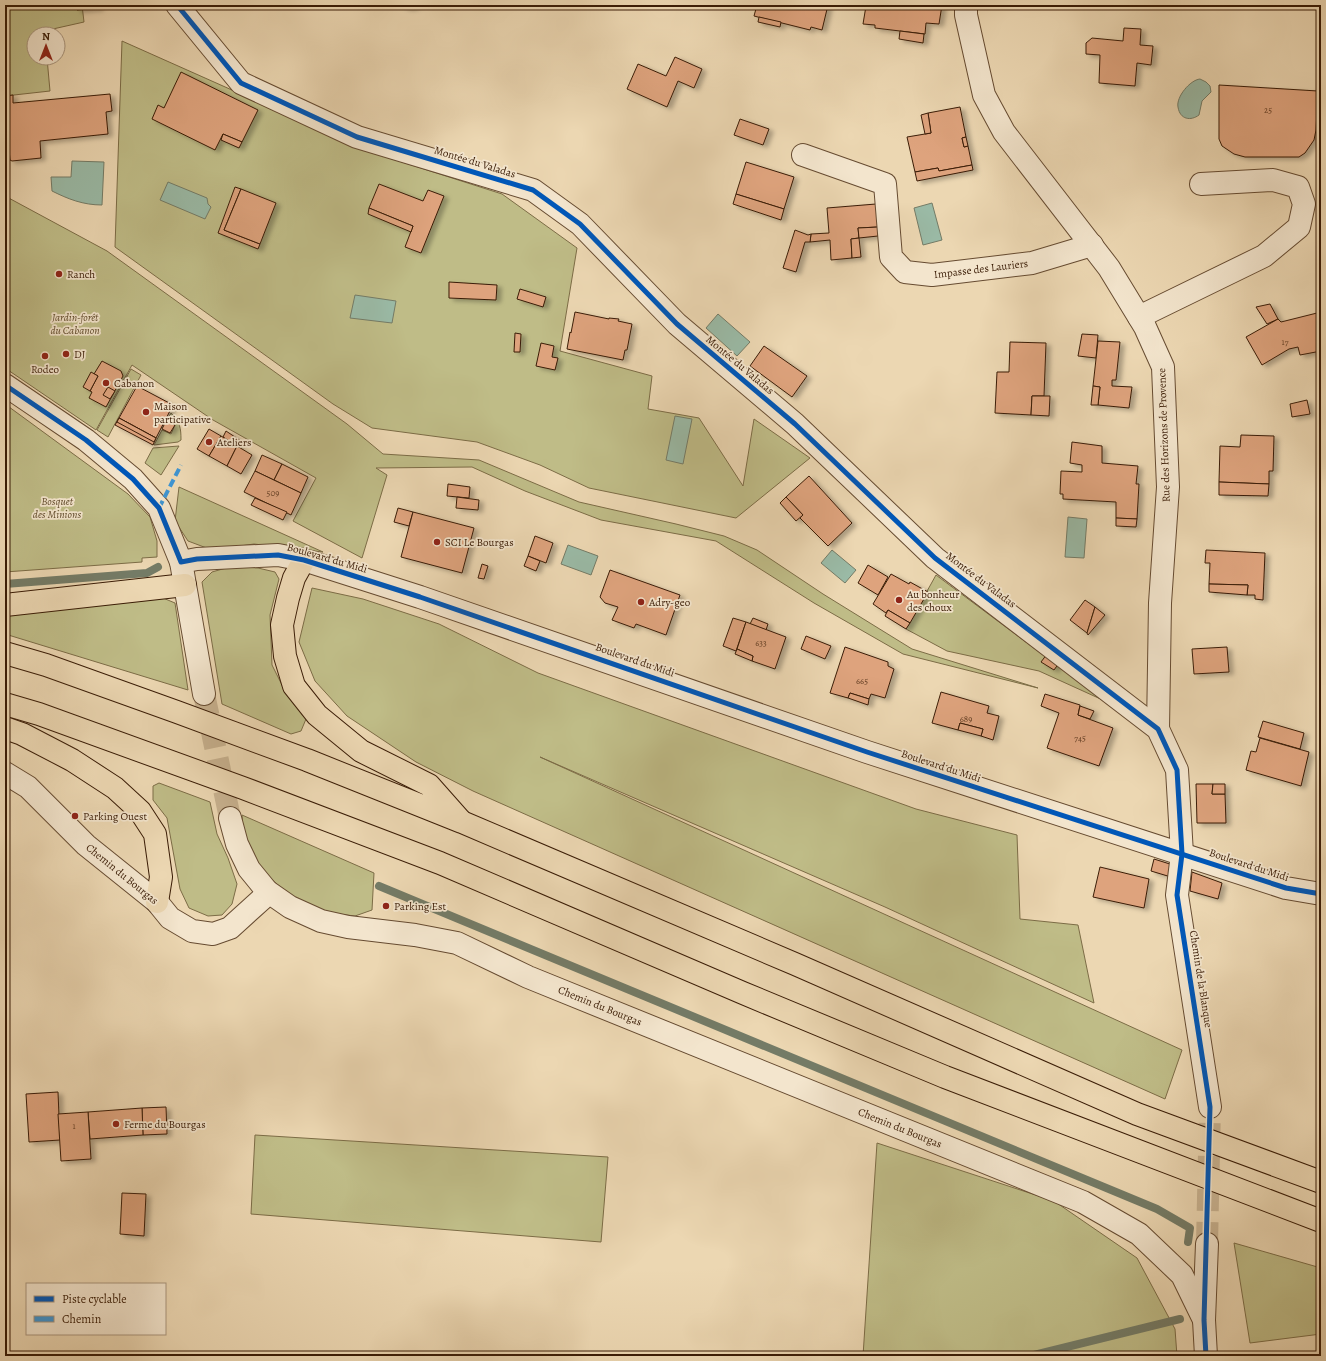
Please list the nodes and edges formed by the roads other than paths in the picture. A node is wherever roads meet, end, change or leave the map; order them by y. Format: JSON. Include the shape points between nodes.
{"nodes":[{"id":1,"x":177,"y":5,"type":"edge"},
{"id":2,"x":966,"y":5,"type":"edge"},
{"id":3,"x":803,"y":155,"type":"dead end"},
{"id":4,"x":1201,"y":184,"type":"dead end"},
{"id":5,"x":1092,"y":245,"type":"junction"},
{"id":6,"x":1139,"y":317,"type":"junction"},
{"id":7,"x":5,"y":385,"type":"edge"},
{"id":8,"x":304,"y":560,"type":"junction"},
{"id":9,"x":181,"y":562,"type":"junction"},
{"id":10,"x":185,"y":585,"type":"junction"},
{"id":11,"x":5,"y":605,"type":"edge"},
{"id":12,"x":5,"y":653,"type":"edge"},
{"id":13,"x":204,"y":694,"type":"tunnel mouth"},
{"id":14,"x":5,"y":704,"type":"edge"},
{"id":15,"x":5,"y":728,"type":"edge"},
{"id":16,"x":1158,"y":729,"type":"junction"},
{"id":17,"x":5,"y":773,"type":"edge"},
{"id":18,"x":230,"y":818,"type":"tunnel mouth"},
{"id":19,"x":462,"y":822,"type":"junction"},
{"id":20,"x":1182,"y":854,"type":"junction"},
{"id":21,"x":267,"y":891,"type":"junction"},
{"id":22,"x":1321,"y":894,"type":"edge"},
{"id":23,"x":157,"y":902,"type":"junction"},
{"id":24,"x":1210,"y":1107,"type":"tunnel mouth"},
{"id":25,"x":1321,"y":1182,"type":"edge"},
{"id":26,"x":1321,"y":1221,"type":"edge"},
{"id":27,"x":1207,"y":1244,"type":"tunnel mouth"},
{"id":28,"x":1204,"y":1320,"type":"junction"},
{"id":29,"x":1206,"y":1356,"type":"edge"}],
"edges":[{"from":1,"to":16,"type":"street","name":"Montée du Valadas","via":[[241,83],[357,137],[533,190],[580,224],[677,324],[795,424],[935,558]]},
{"from":2,"to":5,"type":"street","name":"Rue des Horizons de Provence","via":[[984,95],[1004,132]]},
{"from":3,"to":5,"type":"street","name":"Impasse des Lauriers","via":[[885,184],[891,257],[905,272],[932,275],[1032,263]]},
{"from":4,"to":6,"type":"street","via":[[1272,180],[1298,187],[1304,204],[1299,227],[1264,256]]},
{"from":5,"to":6,"type":"street","name":"Rue des Horizons de Provence"},
{"from":6,"to":16,"type":"street","name":"Rue des Horizons de Provence","via":[[1163,367],[1168,487],[1160,603]]},
{"from":7,"to":9,"type":"street","via":[[86,440],[133,479],[159,508]]},
{"from":8,"to":9,"type":"street","name":"Boulevard du Midi","via":[[278,555]]},
{"from":8,"to":19,"type":"main road","via":[[294,578],[282,625],[285,656],[294,686],[317,715],[361,751],[429,784]]},
{"from":8,"to":20,"type":"street","name":"Boulevard du Midi","via":[[428,599],[867,752]]},
{"from":9,"to":10,"type":"street"},
{"from":10,"to":11,"type":"main road"},
{"from":10,"to":13,"type":"street"},
{"from":12,"to":19,"type":"main road","via":[[46,665],[307,760]]},
{"from":14,"to":26,"type":"main road","via":[[243,788],[433,861],[944,1077]]},
{"from":15,"to":23,"type":"main road","via":[[72,760],[115,788],[140,811],[155,834],[161,877]]},
{"from":16,"to":20,"type":"street","name":"Montée du Valadas","via":[[1177,770]]},
{"from":17,"to":23,"type":"street","name":"Chemin du Bourgas","via":[[28,787],[86,845]]},
{"from":18,"to":21,"type":"street","via":[[237,844],[249,869]]},
{"from":19,"to":25,"type":"main road","via":[[1137,1114]]},
{"from":20,"to":22,"type":"street","name":"Boulevard du Midi","via":[[1286,888]]},
{"from":20,"to":24,"type":"street","name":"Chemin de la Blanque","via":[[1178,895]]},
{"from":21,"to":23,"type":"street","name":"Chemin du Bourgas","via":[[262,899],[230,928],[213,934],[192,931],[170,918]]},
{"from":21,"to":28,"type":"street","name":"Chemin du Bourgas","via":[[290,907],[321,921],[457,943],[528,977],[1083,1202],[1139,1234],[1182,1275]]},
{"from":27,"to":28,"type":"street"},
{"from":28,"to":29,"type":"street"}]}
